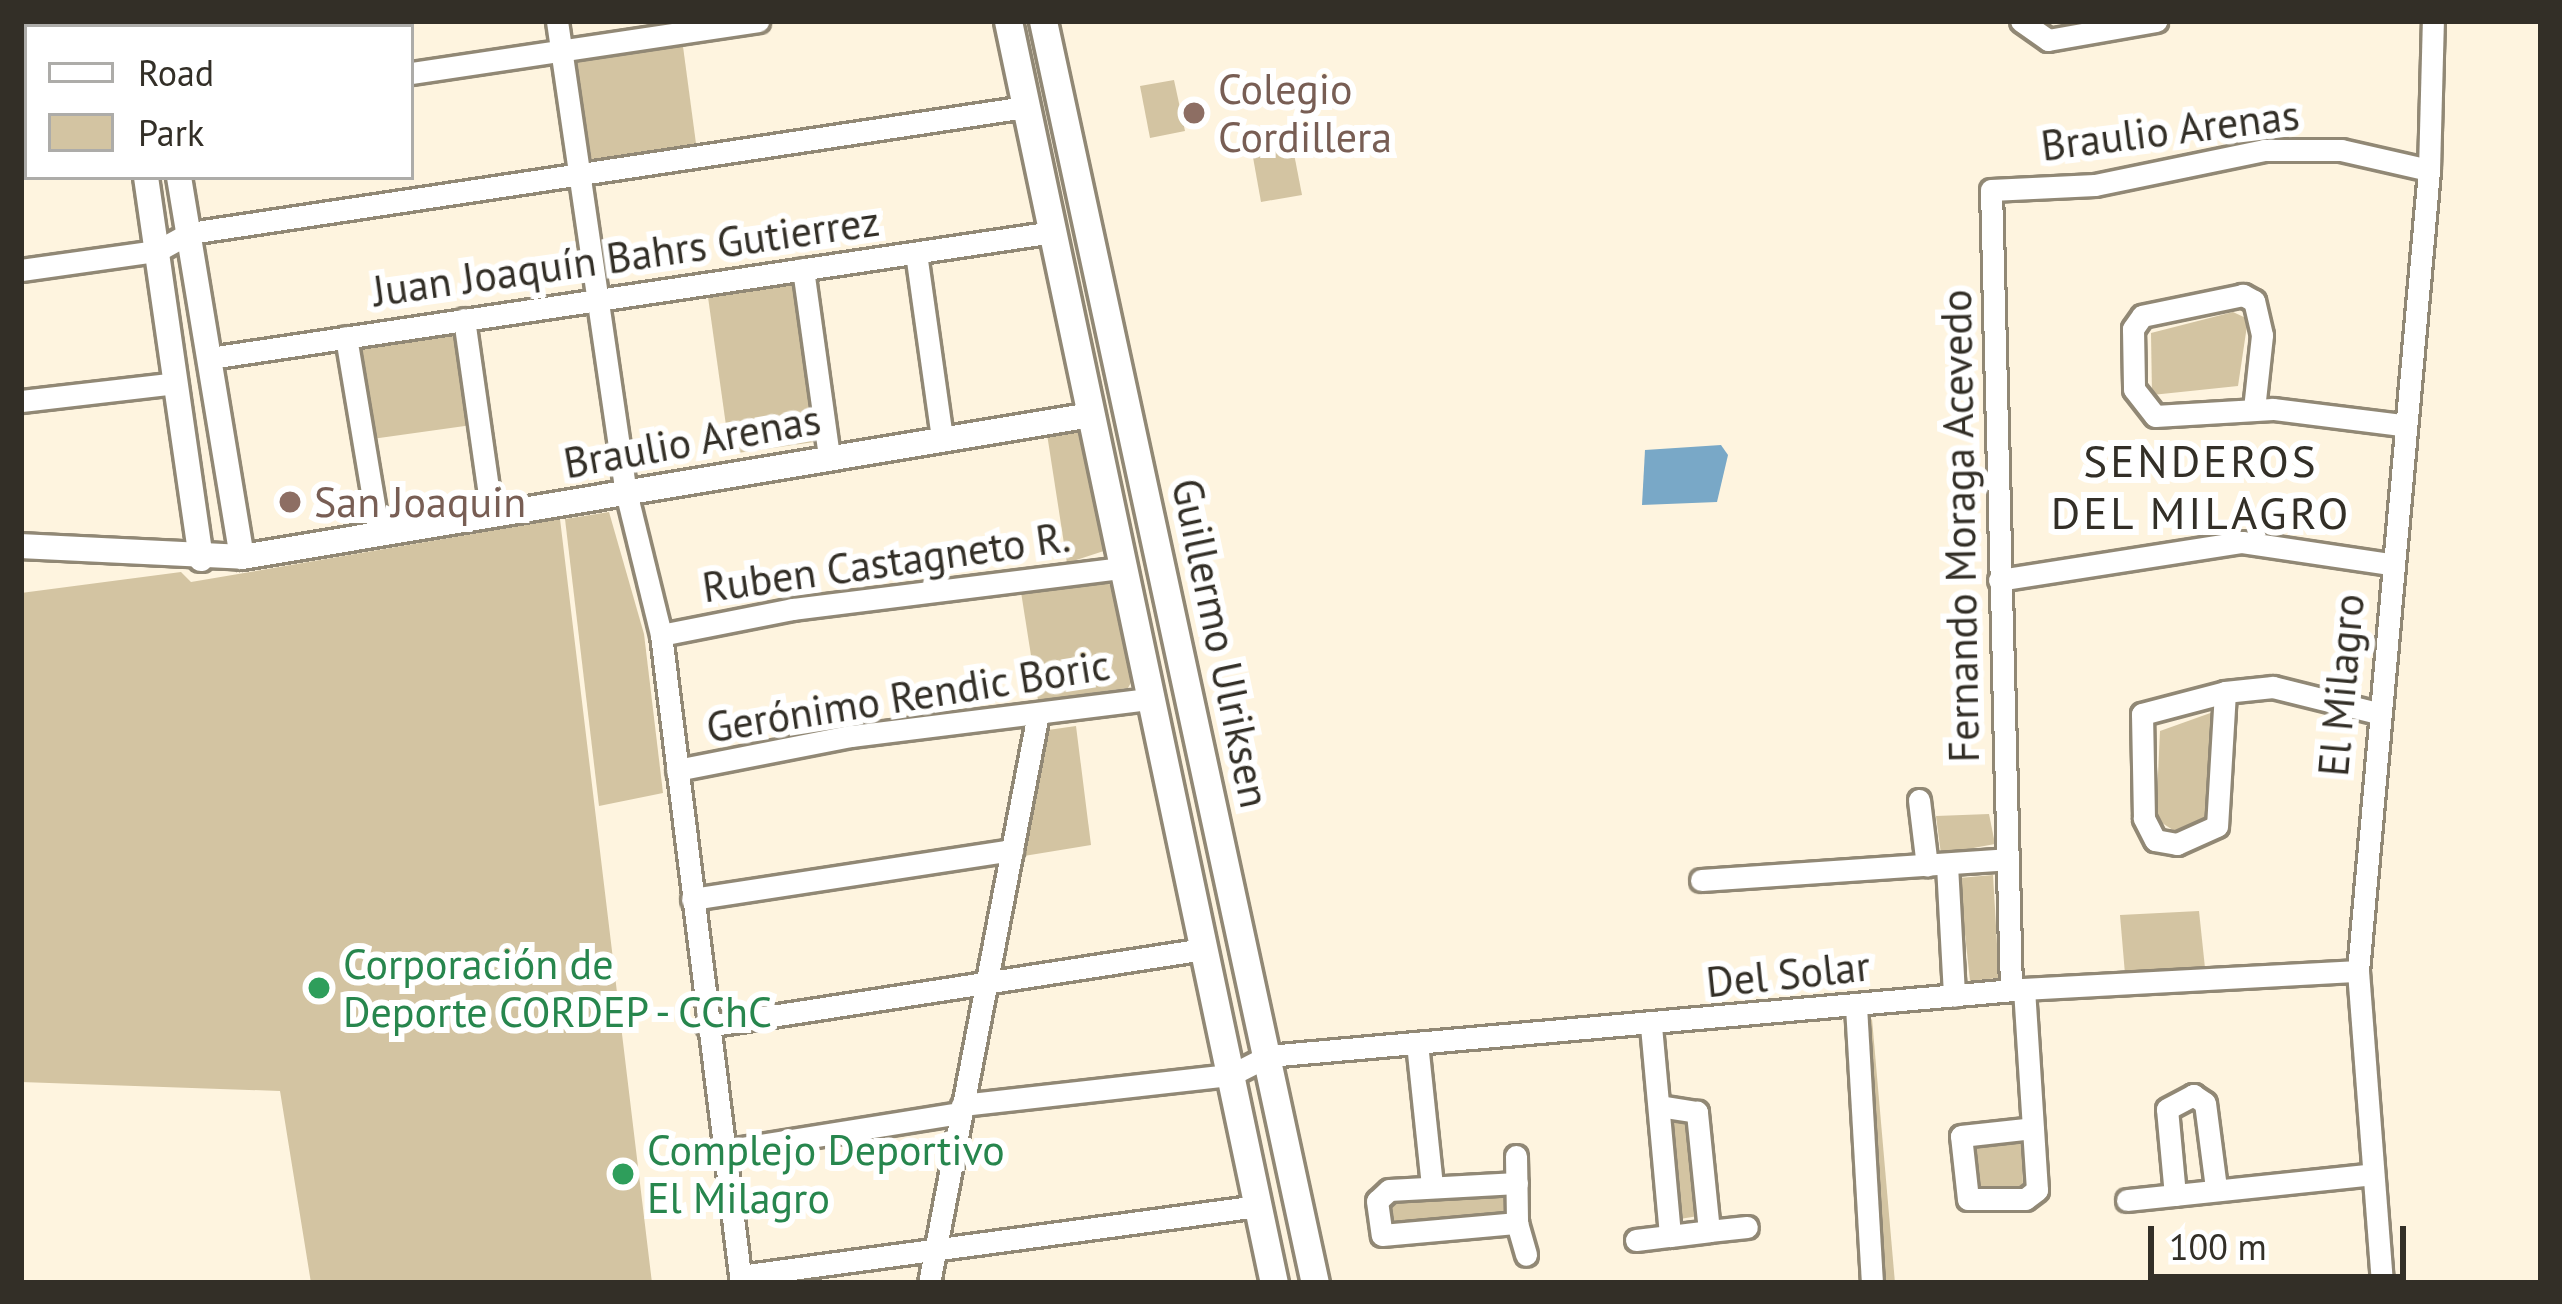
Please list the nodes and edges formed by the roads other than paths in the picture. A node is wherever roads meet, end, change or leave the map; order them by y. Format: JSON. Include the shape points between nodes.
{"nodes":[{"id":1,"x":556,"y":21,"type":"edge"},
{"id":2,"x":758,"y":21,"type":"edge"},
{"id":3,"x":1008,"y":21,"type":"edge"},
{"id":4,"x":1043,"y":21,"type":"edge"},
{"id":5,"x":2021,"y":21,"type":"edge"},
{"id":6,"x":2156,"y":21,"type":"edge"},
{"id":7,"x":2433,"y":21,"type":"edge"},
{"id":8,"x":561,"y":51,"type":"junction"},
{"id":9,"x":414,"y":73,"type":"edge"},
{"id":10,"x":1025,"y":107,"type":"junction"},
{"id":11,"x":2428,"y":170,"type":"junction"},
{"id":12,"x":581,"y":175,"type":"junction"},
{"id":13,"x":146,"y":180,"type":"edge"},
{"id":14,"x":180,"y":180,"type":"edge"},
{"id":15,"x":1991,"y":190,"type":"joint"},
{"id":16,"x":1053,"y":232,"type":"junction"},
{"id":17,"x":190,"y":233,"type":"junction"},
{"id":18,"x":157,"y":251,"type":"junction"},
{"id":19,"x":916,"y":253,"type":"junction"},
{"id":20,"x":803,"y":269,"type":"junction"},
{"id":21,"x":21,"y":270,"type":"edge"},
{"id":22,"x":600,"y":297,"type":"junction"},
{"id":23,"x":464,"y":320,"type":"junction"},
{"id":24,"x":346,"y":337,"type":"junction"},
{"id":25,"x":210,"y":358,"type":"junction"},
{"id":26,"x":176,"y":383,"type":"junction"},
{"id":27,"x":21,"y":401,"type":"edge"},
{"id":28,"x":2254,"y":409,"type":"junction"},
{"id":29,"x":1091,"y":415,"type":"junction"},
{"id":30,"x":2401,"y":424,"type":"junction"},
{"id":31,"x":942,"y":439,"type":"junction"},
{"id":32,"x":829,"y":457,"type":"junction"},
{"id":33,"x":626,"y":492,"type":"junction"},
{"id":34,"x":492,"y":515,"type":"junction"},
{"id":35,"x":380,"y":535,"type":"junction"},
{"id":36,"x":21,"y":546,"type":"edge"},
{"id":37,"x":242,"y":557,"type":"junction"},
{"id":38,"x":201,"y":560,"type":"junction"},
{"id":39,"x":2390,"y":564,"type":"junction"},
{"id":40,"x":1123,"y":568,"type":"junction"},
{"id":41,"x":1999,"y":580,"type":"junction"},
{"id":42,"x":661,"y":635,"type":"junction"},
{"id":43,"x":2225,"y":692,"type":"junction"},
{"id":44,"x":1150,"y":699,"type":"junction"},
{"id":45,"x":2377,"y":713,"type":"junction"},
{"id":46,"x":1038,"y":714,"type":"junction"},
{"id":47,"x":677,"y":770,"type":"junction"},
{"id":48,"x":1919,"y":800,"type":"dead end"},
{"id":49,"x":1012,"y":850,"type":"junction"},
{"id":50,"x":2007,"y":859,"type":"junction"},
{"id":51,"x":1937,"y":865,"type":"junction"},
{"id":52,"x":1702,"y":880,"type":"dead end"},
{"id":53,"x":692,"y":899,"type":"junction"},
{"id":54,"x":1204,"y":949,"type":"junction"},
{"id":55,"x":2358,"y":971,"type":"junction"},
{"id":56,"x":989,"y":980,"type":"junction"},
{"id":57,"x":2018,"y":990,"type":"junction"},
{"id":58,"x":1954,"y":995,"type":"junction"},
{"id":59,"x":1856,"y":1006,"type":"junction"},
{"id":60,"x":707,"y":1026,"type":"junction"},
{"id":61,"x":1652,"y":1026,"type":"junction"},
{"id":62,"x":1417,"y":1043,"type":"junction"},
{"id":63,"x":1268,"y":1056,"type":"junction"},
{"id":64,"x":1231,"y":1075,"type":"junction"},
{"id":65,"x":1659,"y":1106,"type":"junction"},
{"id":66,"x":962,"y":1109,"type":"junction"},
{"id":67,"x":2033,"y":1128,"type":"junction"},
{"id":68,"x":723,"y":1151,"type":"junction"},
{"id":69,"x":1516,"y":1156,"type":"dead end"},
{"id":70,"x":2373,"y":1174,"type":"junction"},
{"id":71,"x":1517,"y":1183,"type":"junction"},
{"id":72,"x":1432,"y":1186,"type":"junction"},
{"id":73,"x":2216,"y":1188,"type":"junction"},
{"id":74,"x":2174,"y":1195,"type":"junction"},
{"id":75,"x":2127,"y":1200,"type":"dead end"},
{"id":76,"x":1258,"y":1206,"type":"junction"},
{"id":77,"x":1517,"y":1223,"type":"junction"},
{"id":78,"x":1747,"y":1227,"type":"dead end"},
{"id":79,"x":1709,"y":1231,"type":"junction"},
{"id":80,"x":1670,"y":1236,"type":"junction"},
{"id":81,"x":1636,"y":1240,"type":"dead end"},
{"id":82,"x":936,"y":1246,"type":"junction"},
{"id":83,"x":1526,"y":1255,"type":"dead end"},
{"id":84,"x":741,"y":1279,"type":"edge"},
{"id":85,"x":929,"y":1283,"type":"edge"},
{"id":86,"x":1274,"y":1283,"type":"edge"},
{"id":87,"x":1315,"y":1283,"type":"edge"},
{"id":88,"x":1872,"y":1283,"type":"edge"},
{"id":89,"x":2382,"y":1283,"type":"edge"}],
"edges":[{"from":1,"to":8,"type":"street"},
{"from":2,"to":8,"type":"street"},
{"from":3,"to":10,"type":"main road","name":"Guillermo Ulriksen"},
{"from":4,"to":63,"type":"main road","name":"Guillermo Ulriksen"},
{"from":5,"to":6,"type":"street","via":[[2048,40]]},
{"from":7,"to":11,"type":"street","name":"El Milagro"},
{"from":8,"to":9,"type":"street"},
{"from":8,"to":12,"type":"street"},
{"from":10,"to":12,"type":"street"},
{"from":10,"to":16,"type":"main road","name":"Guillermo Ulriksen"},
{"from":11,"to":15,"type":"street","name":"Braulio Arenas","via":[[2342,150],[2264,150],[2095,185]]},
{"from":11,"to":30,"type":"street","name":"El Milagro"},
{"from":12,"to":17,"type":"street"},
{"from":12,"to":22,"type":"street"},
{"from":13,"to":18,"type":"street"},
{"from":14,"to":17,"type":"street"},
{"from":15,"to":41,"type":"street","name":"Fernando Moraga Acevedo"},
{"from":16,"to":19,"type":"street","name":"Juan Joaquín Bahrs Gutierrez"},
{"from":16,"to":29,"type":"main road","name":"Guillermo Ulriksen"},
{"from":17,"to":18,"type":"street"},
{"from":17,"to":25,"type":"street"},
{"from":18,"to":21,"type":"street"},
{"from":18,"to":26,"type":"street"},
{"from":19,"to":20,"type":"street","name":"Juan Joaquín Bahrs Gutierrez"},
{"from":19,"to":31,"type":"street"},
{"from":20,"to":22,"type":"street","name":"Juan Joaquín Bahrs Gutierrez"},
{"from":20,"to":32,"type":"street"},
{"from":22,"to":23,"type":"street","name":"Juan Joaquín Bahrs Gutierrez"},
{"from":22,"to":33,"type":"street"},
{"from":23,"to":24,"type":"street","name":"Juan Joaquín Bahrs Gutierrez"},
{"from":23,"to":34,"type":"street"},
{"from":24,"to":25,"type":"street","name":"Juan Joaquín Bahrs Gutierrez"},
{"from":24,"to":35,"type":"street"},
{"from":25,"to":37,"type":"street"},
{"from":26,"to":27,"type":"street"},
{"from":26,"to":38,"type":"street"},
{"from":28,"to":28,"type":"street","via":[[2262,335],[2254,301],[2242,295],[2142,316],[2132,358],[2143,410]]},
{"from":28,"to":30,"type":"street"},
{"from":29,"to":31,"type":"street","name":"Braulio Arenas"},
{"from":29,"to":40,"type":"main road","name":"Guillermo Ulriksen"},
{"from":30,"to":39,"type":"street","name":"El Milagro"},
{"from":31,"to":32,"type":"street","name":"Braulio Arenas"},
{"from":32,"to":33,"type":"street","name":"Braulio Arenas"},
{"from":33,"to":34,"type":"street","name":"Braulio Arenas"},
{"from":33,"to":42,"type":"street"},
{"from":34,"to":35,"type":"street","name":"Braulio Arenas"},
{"from":35,"to":37,"type":"street","name":"Braulio Arenas"},
{"from":36,"to":38,"type":"street","name":"Braulio Arenas"},
{"from":37,"to":38,"type":"street","name":"Braulio Arenas"},
{"from":39,"to":41,"type":"street","via":[[2242,542]]},
{"from":39,"to":45,"type":"street","name":"El Milagro"},
{"from":40,"to":42,"type":"street","name":"Ruben Castagneto R."},
{"from":40,"to":44,"type":"main road","name":"Guillermo Ulriksen"},
{"from":41,"to":50,"type":"street","name":"Fernando Moraga Acevedo"},
{"from":42,"to":47,"type":"street"},
{"from":43,"to":43,"type":"street","via":[[2142,714],[2144,818],[2155,839],[2177,844],[2217,826]]},
{"from":43,"to":45,"type":"street","via":[[2272,687]]},
{"from":44,"to":46,"type":"street","name":"Gerónimo Rendic Boric"},
{"from":44,"to":54,"type":"main road","name":"Guillermo Ulriksen"},
{"from":45,"to":55,"type":"street","name":"El Milagro"},
{"from":46,"to":47,"type":"street","name":"Gerónimo Rendic Boric","via":[[851,736]]},
{"from":46,"to":49,"type":"street"},
{"from":47,"to":53,"type":"street"},
{"from":48,"to":51,"type":"street","name":"Fernando Moraga Acevedo"},
{"from":49,"to":53,"type":"street"},
{"from":49,"to":56,"type":"street"},
{"from":50,"to":51,"type":"street"},
{"from":50,"to":57,"type":"street","name":"Fernando Moraga Acevedo"},
{"from":51,"to":52,"type":"street"},
{"from":51,"to":58,"type":"street","name":"Fernando Moraga Acevedo"},
{"from":53,"to":60,"type":"street"},
{"from":54,"to":56,"type":"street"},
{"from":54,"to":64,"type":"main road","name":"Guillermo Ulriksen"},
{"from":55,"to":57,"type":"street","name":"Del Solar"},
{"from":55,"to":70,"type":"street","name":"El Milagro"},
{"from":56,"to":60,"type":"street"},
{"from":56,"to":66,"type":"street"},
{"from":57,"to":58,"type":"street","name":"Del Solar"},
{"from":57,"to":67,"type":"street","name":"Fernando Moraga Acevedo"},
{"from":58,"to":59,"type":"street","name":"Del Solar"},
{"from":59,"to":61,"type":"street","name":"Del Solar"},
{"from":59,"to":88,"type":"street"},
{"from":60,"to":68,"type":"street"},
{"from":61,"to":62,"type":"street","name":"Del Solar"},
{"from":61,"to":65,"type":"street"},
{"from":62,"to":63,"type":"street","name":"Del Solar"},
{"from":62,"to":72,"type":"street"},
{"from":63,"to":64,"type":"street","name":"Del Solar"},
{"from":63,"to":87,"type":"main road","name":"Guillermo Ulriksen"},
{"from":64,"to":66,"type":"street"},
{"from":64,"to":76,"type":"main road","name":"Guillermo Ulriksen"},
{"from":65,"to":79,"type":"street","via":[[1697,1112]]},
{"from":65,"to":80,"type":"street"},
{"from":66,"to":68,"type":"street"},
{"from":66,"to":82,"type":"street"},
{"from":67,"to":67,"type":"street","name":"Fernando Moraga Acevedo","via":[[1961,1136],[1968,1199],[2033,1196]]},
{"from":68,"to":84,"type":"street"},
{"from":69,"to":71,"type":"street"},
{"from":70,"to":73,"type":"street"},
{"from":70,"to":89,"type":"street","name":"El Milagro"},
{"from":71,"to":72,"type":"street"},
{"from":71,"to":77,"type":"street"},
{"from":72,"to":77,"type":"street","via":[[1381,1193],[1382,1235]]},
{"from":73,"to":74,"type":"street"},
{"from":73,"to":74,"type":"street","via":[[2205,1103],[2193,1095],[2168,1104]]},
{"from":74,"to":75,"type":"street"},
{"from":76,"to":82,"type":"street"},
{"from":76,"to":86,"type":"main road","name":"Guillermo Ulriksen"},
{"from":77,"to":83,"type":"street"},
{"from":78,"to":79,"type":"street"},
{"from":79,"to":80,"type":"street"},
{"from":80,"to":81,"type":"street"},
{"from":82,"to":84,"type":"street"},
{"from":82,"to":85,"type":"street"}]}
